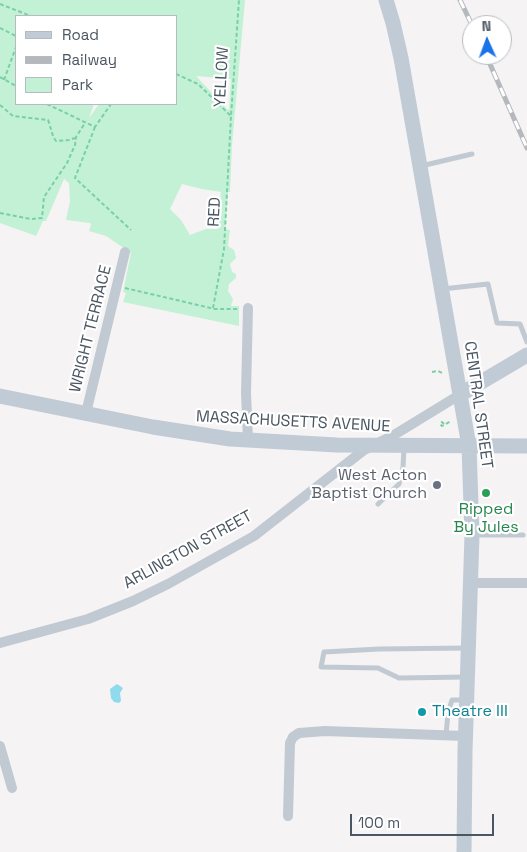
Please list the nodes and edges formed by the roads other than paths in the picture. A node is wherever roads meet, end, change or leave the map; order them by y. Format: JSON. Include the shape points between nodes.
{"nodes":[{"id":1,"x":386,"y":0,"type":"edge"},
{"id":2,"x":472,"y":154,"type":"dead end"},
{"id":3,"x":420,"y":166,"type":"junction"},
{"id":4,"x":125,"y":252,"type":"dead end"},
{"id":5,"x":442,"y":289,"type":"junction"},
{"id":6,"x":248,"y":308,"type":"road end"},
{"id":7,"x":527,"y":342,"type":"edge"},
{"id":8,"x":527,"y":355,"type":"edge"},
{"id":9,"x":461,"y":394,"type":"junction"},
{"id":10,"x":0,"y":396,"type":"edge"},
{"id":11,"x":86,"y":413,"type":"junction"},
{"id":12,"x":248,"y":440,"type":"junction"},
{"id":13,"x":374,"y":445,"type":"junction"},
{"id":14,"x":404,"y":445,"type":"junction"},
{"id":15,"x":469,"y":446,"type":"junction"},
{"id":16,"x":527,"y":446,"type":"edge"},
{"id":17,"x":378,"y":504,"type":"dead end"},
{"id":18,"x":472,"y":535,"type":"junction"},
{"id":19,"x":523,"y":535,"type":"dead end"},
{"id":20,"x":470,"y":583,"type":"junction"},
{"id":21,"x":527,"y":583,"type":"edge"},
{"id":22,"x":0,"y":643,"type":"edge"},
{"id":23,"x":468,"y":648,"type":"junction"},
{"id":24,"x":467,"y":677,"type":"junction"},
{"id":25,"x":467,"y":700,"type":"junction"},
{"id":26,"x":446,"y":735,"type":"junction"},
{"id":27,"x":466,"y":736,"type":"junction"},
{"id":28,"x":0,"y":746,"type":"edge"},
{"id":29,"x":12,"y":788,"type":"dead end"},
{"id":30,"x":288,"y":816,"type":"dead end"},
{"id":31,"x":464,"y":852,"type":"edge"}],
"edges":[{"from":1,"to":3,"type":"street","name":"CENTRAL STREET","via":[[397,41]]},
{"from":2,"to":3,"type":"lane"},
{"from":3,"to":5,"type":"street","name":"CENTRAL STREET"},
{"from":4,"to":11,"type":"street","name":"WRIGHT TERRACE"},
{"from":5,"to":7,"type":"lane","via":[[488,284],[497,323],[520,324]]},
{"from":5,"to":9,"type":"street","name":"CENTRAL STREET"},
{"from":6,"to":12,"type":"street"},
{"from":8,"to":9,"type":"street","name":"ARLINGTON STREET"},
{"from":9,"to":13,"type":"street","name":"ARLINGTON STREET"},
{"from":9,"to":15,"type":"street","name":"CENTRAL STREET"},
{"from":10,"to":11,"type":"street","name":"MASSACHUSETTS AVENUE"},
{"from":11,"to":12,"type":"street","name":"MASSACHUSETTS AVENUE","via":[[196,435]]},
{"from":12,"to":13,"type":"street","name":"MASSACHUSETTS AVENUE"},
{"from":13,"to":14,"type":"street","name":"MASSACHUSETTS AVENUE"},
{"from":13,"to":22,"type":"street","name":"ARLINGTON STREET","via":[[254,536],[168,584],[88,619]]},
{"from":14,"to":15,"type":"street","name":"MASSACHUSETTS AVENUE"},
{"from":14,"to":17,"type":"lane","via":[[399,484]]},
{"from":15,"to":16,"type":"street","name":"MASSACHUSETTS AVENUE"},
{"from":15,"to":18,"type":"street","name":"CENTRAL STREET"},
{"from":18,"to":19,"type":"lane"},
{"from":18,"to":20,"type":"street","name":"CENTRAL STREET"},
{"from":20,"to":21,"type":"street"},
{"from":20,"to":23,"type":"street","name":"CENTRAL STREET"},
{"from":23,"to":24,"type":"street","name":"CENTRAL STREET"},
{"from":23,"to":24,"type":"lane","via":[[324,652],[321,667],[378,668],[399,678]]},
{"from":24,"to":25,"type":"street","name":"CENTRAL STREET"},
{"from":25,"to":26,"type":"lane","via":[[452,700]]},
{"from":25,"to":27,"type":"street","name":"CENTRAL STREET"},
{"from":26,"to":27,"type":"street"},
{"from":26,"to":30,"type":"street","via":[[299,732],[290,743]]},
{"from":27,"to":31,"type":"street","name":"CENTRAL STREET"},
{"from":28,"to":29,"type":"street"}]}
